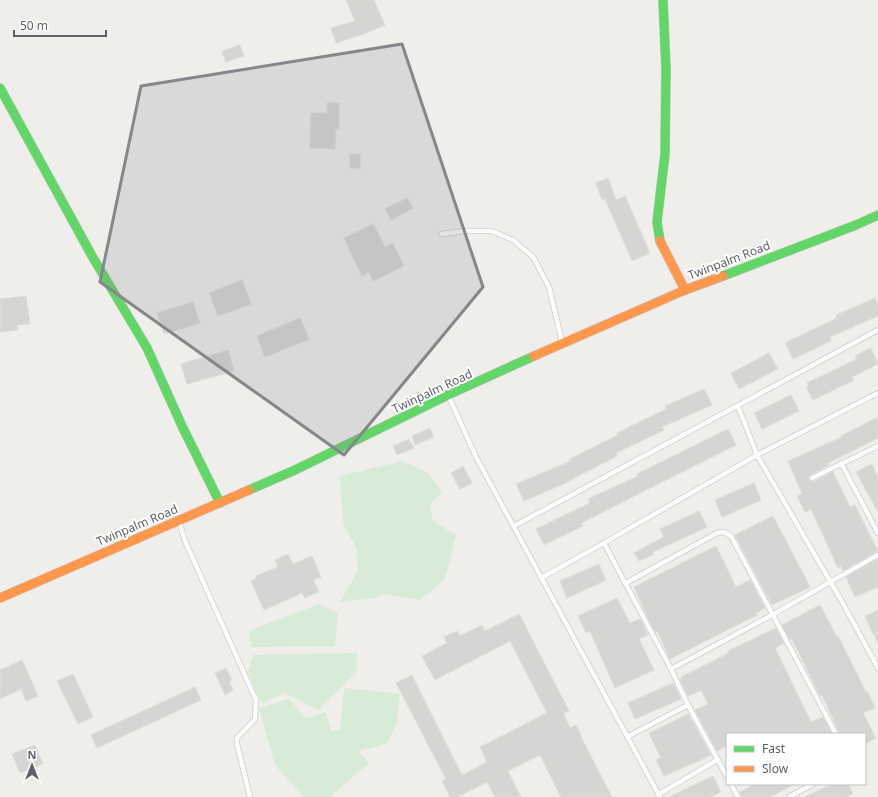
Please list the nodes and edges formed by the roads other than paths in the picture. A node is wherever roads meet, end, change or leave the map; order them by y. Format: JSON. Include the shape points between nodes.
{"nodes":[{"id":1,"x":663,"y":0,"type":"edge"},
{"id":2,"x":0,"y":88,"type":"edge"},
{"id":3,"x":878,"y":215,"type":"edge"},
{"id":4,"x":441,"y":234,"type":"dead end"},
{"id":5,"x":685,"y":290,"type":"junction"},
{"id":6,"x":878,"y":330,"type":"edge"},
{"id":7,"x":562,"y":343,"type":"junction"},
{"id":8,"x":878,"y":393,"type":"edge"},
{"id":9,"x":448,"y":395,"type":"junction"},
{"id":10,"x":738,"y":406,"type":"junction"},
{"id":11,"x":878,"y":446,"type":"edge"},
{"id":12,"x":757,"y":455,"type":"junction"},
{"id":13,"x":841,"y":463,"type":"junction"},
{"id":14,"x":812,"y":478,"type":"dead end"},
{"id":15,"x":220,"y":503,"type":"junction"},
{"id":16,"x":179,"y":520,"type":"junction"},
{"id":17,"x":514,"y":526,"type":"junction"},
{"id":18,"x":878,"y":533,"type":"edge"},
{"id":19,"x":604,"y":543,"type":"junction"},
{"id":20,"x":878,"y":555,"type":"edge"},
{"id":21,"x":541,"y":578,"type":"junction"},
{"id":22,"x":831,"y":581,"type":"junction"},
{"id":23,"x":626,"y":583,"type":"junction"},
{"id":24,"x":0,"y":598,"type":"edge"},
{"id":25,"x":772,"y":615,"type":"junction"},
{"id":26,"x":878,"y":668,"type":"edge"},
{"id":27,"x":671,"y":669,"type":"junction"},
{"id":28,"x":688,"y":705,"type":"junction"},
{"id":29,"x":835,"y":733,"type":"edge"},
{"id":30,"x":627,"y":737,"type":"junction"},
{"id":31,"x":717,"y":760,"type":"junction"},
{"id":32,"x":726,"y":775,"type":"edge"},
{"id":33,"x":732,"y":785,"type":"edge"},
{"id":34,"x":811,"y":785,"type":"edge"},
{"id":35,"x":660,"y":796,"type":"edge"},
{"id":36,"x":250,"y":797,"type":"edge"},
{"id":37,"x":738,"y":797,"type":"edge"},
{"id":38,"x":789,"y":797,"type":"edge"}],
"edges":[{"from":1,"to":5,"type":"main road","via":[[666,154],[657,222],[660,241]]},
{"from":2,"to":15,"type":"main road","via":[[92,256],[147,348]]},
{"from":3,"to":5,"type":"main road","name":"Twinpalm Road"},
{"from":4,"to":7,"type":"lane","via":[[492,231],[513,240],[533,257],[549,287]]},
{"from":5,"to":7,"type":"main road","name":"Twinpalm Road"},
{"from":6,"to":10,"type":"lane"},
{"from":7,"to":9,"type":"main road","name":"Twinpalm Road"},
{"from":8,"to":12,"type":"lane"},
{"from":9,"to":15,"type":"main road","name":"Twinpalm Road","via":[[295,470]]},
{"from":9,"to":17,"type":"lane","via":[[476,457]]},
{"from":10,"to":12,"type":"lane"},
{"from":10,"to":17,"type":"lane"},
{"from":11,"to":13,"type":"lane"},
{"from":12,"to":19,"type":"lane"},
{"from":12,"to":22,"type":"lane"},
{"from":13,"to":14,"type":"lane"},
{"from":13,"to":18,"type":"lane"},
{"from":15,"to":16,"type":"main road","name":"Twinpalm Road"},
{"from":16,"to":24,"type":"main road","name":"Twinpalm Road"},
{"from":16,"to":36,"type":"lane","via":[[185,541],[256,700],[255,719],[237,738]]},
{"from":17,"to":21,"type":"lane"},
{"from":19,"to":21,"type":"lane"},
{"from":19,"to":23,"type":"lane"},
{"from":20,"to":22,"type":"lane"},
{"from":21,"to":30,"type":"lane"},
{"from":22,"to":25,"type":"lane"},
{"from":22,"to":26,"type":"lane"},
{"from":23,"to":25,"type":"lane","via":[[717,533],[724,532],[731,536]]},
{"from":23,"to":27,"type":"lane"},
{"from":25,"to":27,"type":"lane"},
{"from":25,"to":29,"type":"lane"},
{"from":27,"to":28,"type":"lane"},
{"from":28,"to":30,"type":"lane"},
{"from":28,"to":31,"type":"lane"},
{"from":30,"to":35,"type":"lane"},
{"from":31,"to":32,"type":"lane"},
{"from":31,"to":35,"type":"lane"},
{"from":33,"to":37,"type":"lane"},
{"from":34,"to":38,"type":"lane"}]}
